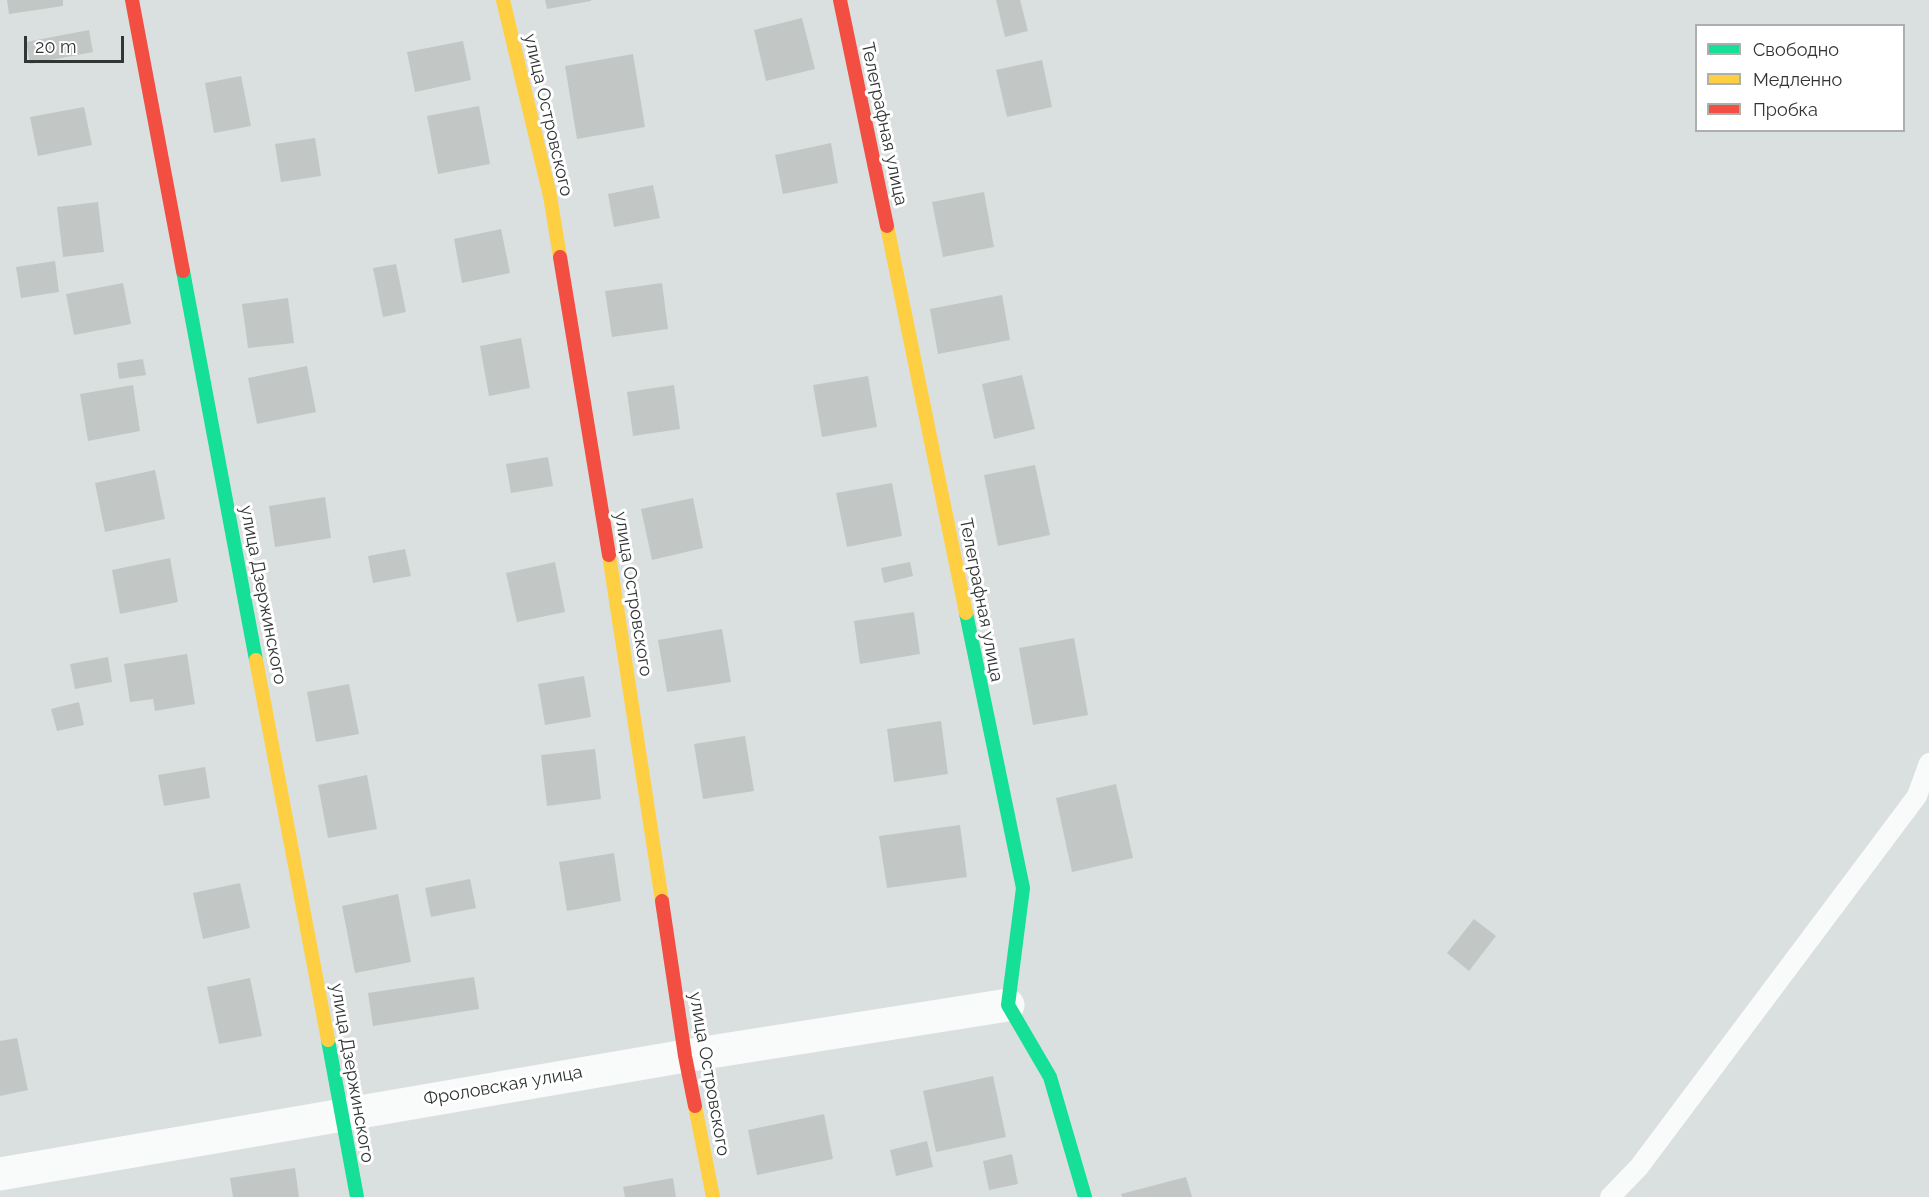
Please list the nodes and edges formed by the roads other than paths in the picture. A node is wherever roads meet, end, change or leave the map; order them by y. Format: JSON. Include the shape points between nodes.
{"nodes":[{"id":1,"x":132,"y":0,"type":"edge"},
{"id":2,"x":503,"y":0,"type":"edge"},
{"id":3,"x":840,"y":0,"type":"edge"},
{"id":4,"x":1929,"y":763,"type":"edge"},
{"id":5,"x":1008,"y":1005,"type":"junction"},
{"id":6,"x":685,"y":1056,"type":"junction"},
{"id":7,"x":342,"y":1113,"type":"junction"},
{"id":8,"x":0,"y":1174,"type":"edge"},
{"id":9,"x":357,"y":1197,"type":"edge"},
{"id":10,"x":713,"y":1197,"type":"edge"},
{"id":11,"x":1085,"y":1197,"type":"edge"},
{"id":12,"x":1610,"y":1197,"type":"edge"}],
"edges":[{"from":1,"to":7,"type":"street","name":"улица Дзержинского"},
{"from":2,"to":6,"type":"street","name":"улица Островского","via":[[550,196]]},
{"from":3,"to":5,"type":"street","name":"Телеграфная улица","via":[[1023,888]]},
{"from":4,"to":12,"type":"lane","via":[[1917,796],[1639,1167]]},
{"from":5,"to":6,"type":"street","name":"Фроловская улица"},
{"from":5,"to":11,"type":"street","via":[[1050,1077]]},
{"from":6,"to":7,"type":"street","name":"Фроловская улица"},
{"from":6,"to":10,"type":"street","name":"улица Островского"},
{"from":7,"to":8,"type":"street","name":"Фроловская улица"},
{"from":7,"to":9,"type":"street","name":"улица Дзержинского"}]}
